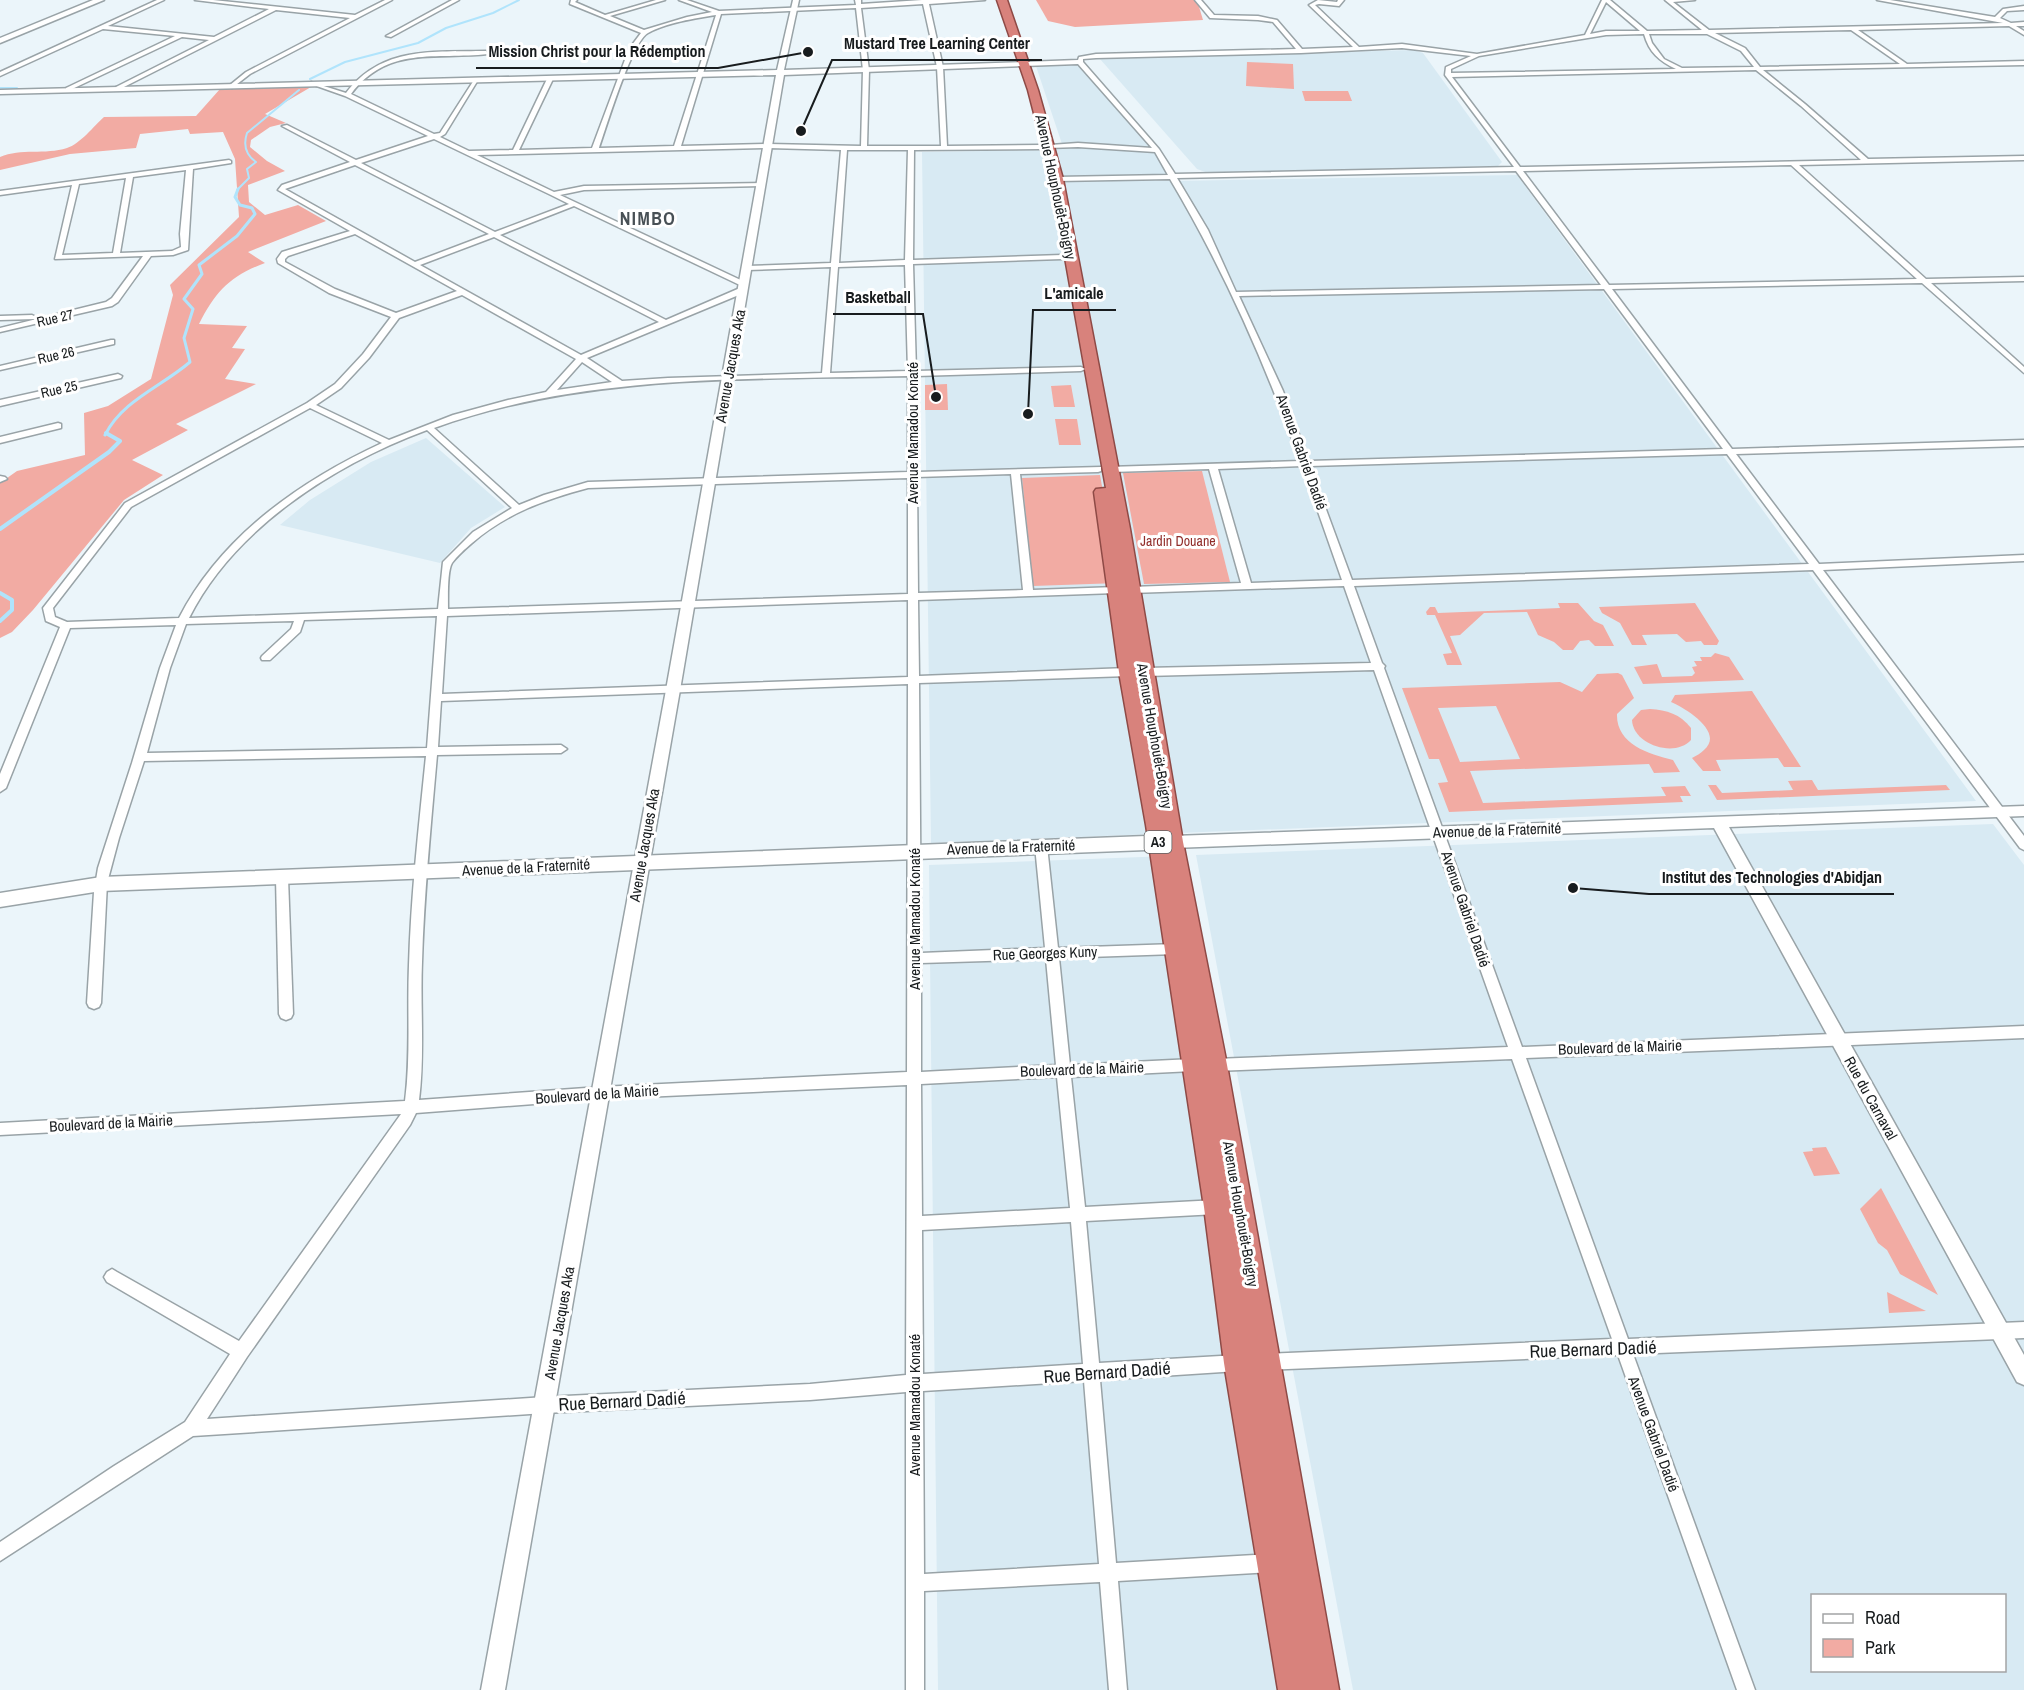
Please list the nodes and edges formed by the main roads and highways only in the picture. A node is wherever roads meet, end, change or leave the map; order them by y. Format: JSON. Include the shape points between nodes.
{"nodes":[{"id":1,"x":100,"y":0,"type":"edge"},
{"id":2,"x":993,"y":0,"type":"edge"},
{"id":3,"x":1002,"y":0,"type":"edge"},
{"id":4,"x":0,"y":40,"type":"edge"},
{"id":5,"x":1020,"y":64,"type":"junction"},
{"id":6,"x":1045,"y":147,"type":"junction"},
{"id":7,"x":1105,"y":469,"type":"junction"},
{"id":8,"x":1166,"y":842,"type":"junction"},
{"id":9,"x":0,"y":900,"type":"edge"},
{"id":10,"x":1204,"y":1065,"type":"junction"},
{"id":11,"x":1294,"y":1690,"type":"edge"},
{"id":12,"x":1323,"y":1690,"type":"edge"}],
"edges":[{"from":1,"to":4,"type":"main road"},
{"from":2,"to":5,"type":"highway","name":"Avenue Houphouët-Boigny","number":"A3"},
{"from":3,"to":5,"type":"highway","name":"Avenue Houphouët-Boigny","number":"A3"},
{"from":5,"to":6,"type":"highway","name":"Avenue Houphouët-Boigny","number":"A3"},
{"from":6,"to":7,"type":"highway","name":"Avenue Houphouët-Boigny","number":"A3","via":[[1081,369]]},
{"from":6,"to":7,"type":"highway","name":"Avenue Houphouët-Boigny","number":"A3","via":[[1057,179]]},
{"from":7,"to":8,"type":"highway","name":"Avenue Houphouët-Boigny","number":"A3"},
{"from":8,"to":9,"type":"main road","name":"Avenue de la Fraternité","via":[[101,884]]},
{"from":8,"to":10,"type":"highway","name":"Avenue Houphouët-Boigny","number":"A3"},
{"from":8,"to":10,"type":"highway","name":"Avenue Houphouët-Boigny","number":"A3","via":[[1176,949]]},
{"from":10,"to":11,"type":"highway","name":"Avenue Houphouët-Boigny","number":"A3","via":[[1217,1207],[1238,1363]]},
{"from":10,"to":12,"type":"highway","name":"Avenue Houphouët-Boigny","number":"A3","via":[[1267,1361]]}]}
